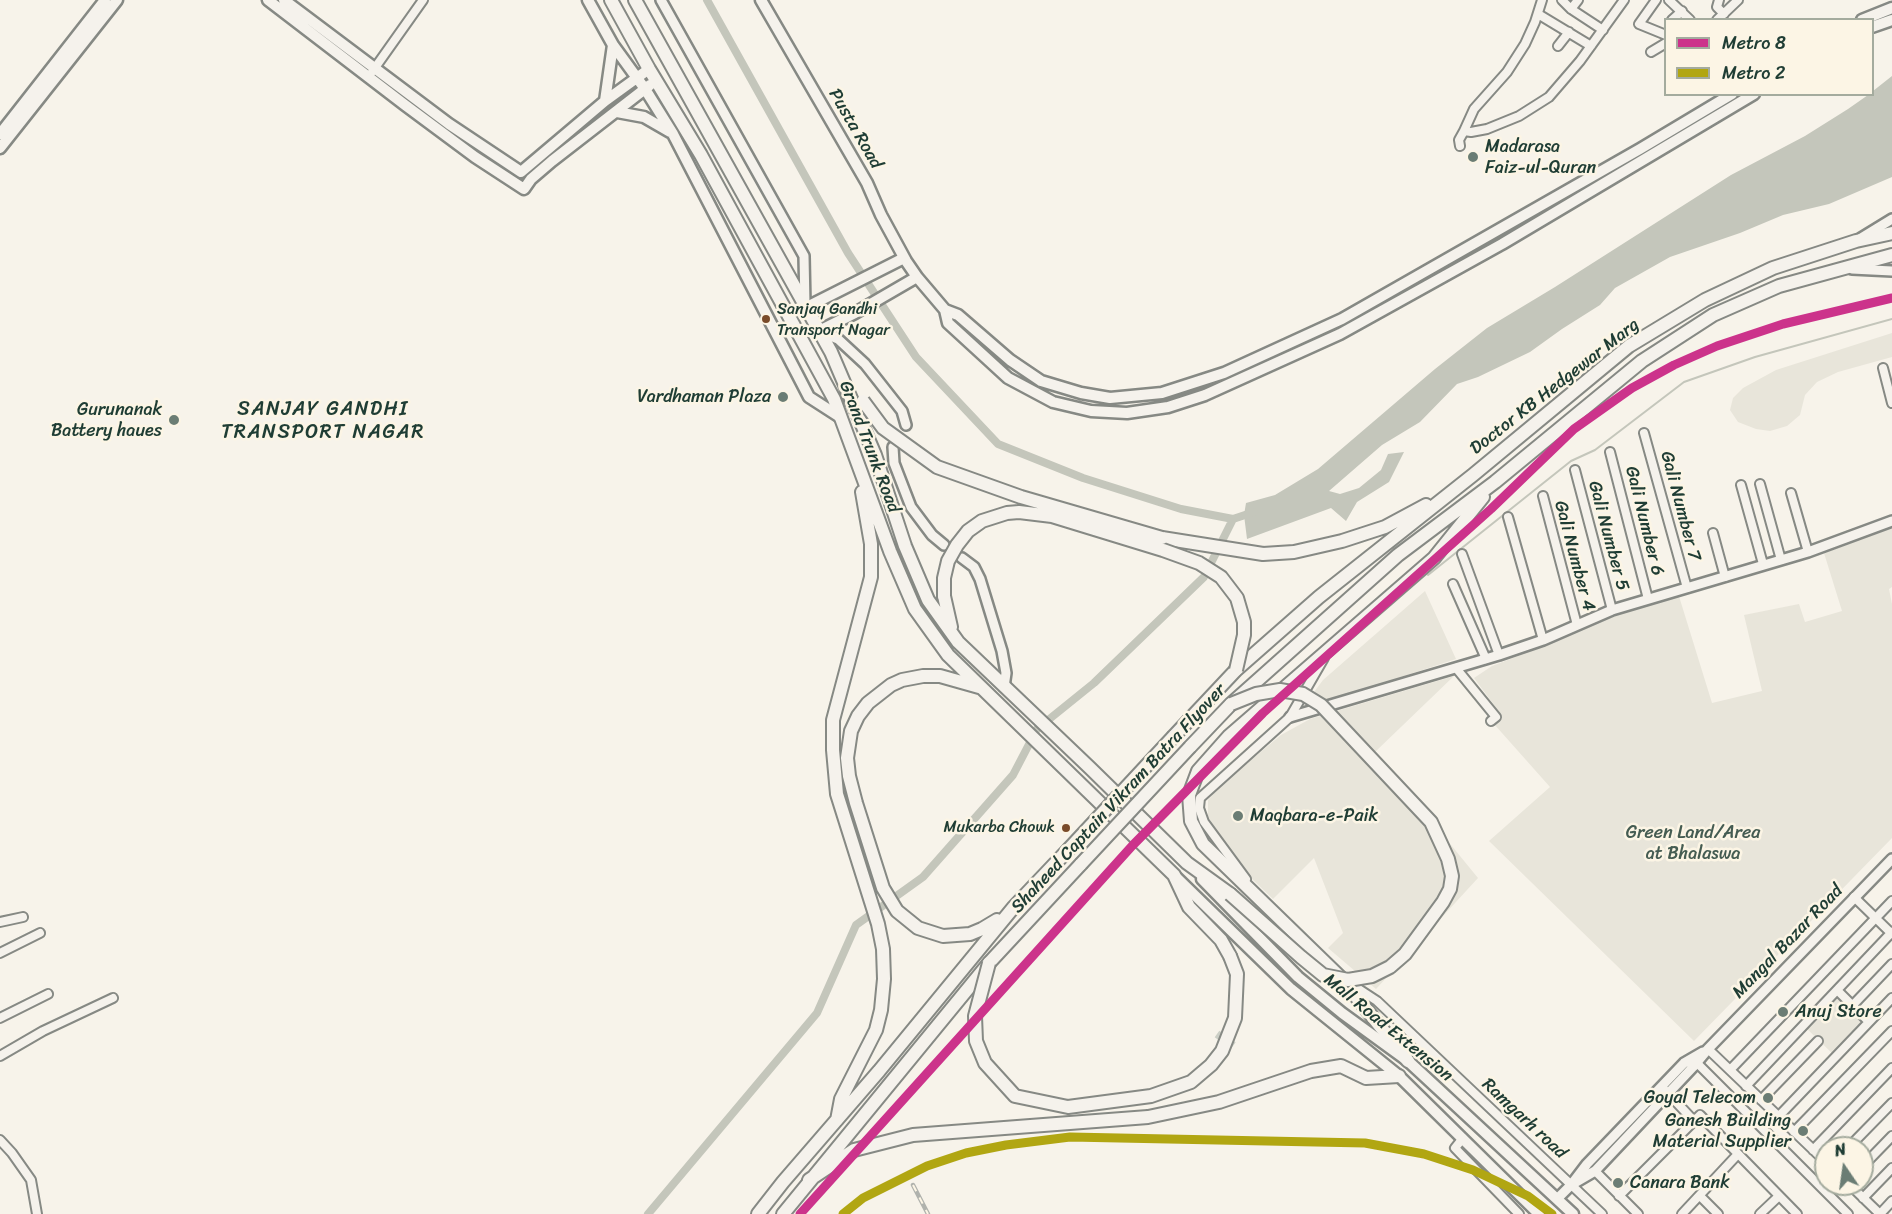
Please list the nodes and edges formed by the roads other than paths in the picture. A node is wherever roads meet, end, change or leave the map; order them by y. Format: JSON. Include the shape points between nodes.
{"nodes":[{"id":1,"x":105,"y":0,"type":"edge"},
{"id":2,"x":117,"y":0,"type":"edge"},
{"id":3,"x":268,"y":0,"type":"edge"},
{"id":4,"x":284,"y":0,"type":"edge"},
{"id":5,"x":423,"y":0,"type":"edge"},
{"id":6,"x":588,"y":0,"type":"edge"},
{"id":7,"x":611,"y":0,"type":"edge"},
{"id":8,"x":635,"y":0,"type":"edge"},
{"id":9,"x":661,"y":0,"type":"edge"},
{"id":10,"x":761,"y":0,"type":"edge"},
{"id":11,"x":1542,"y":0,"type":"edge"},
{"id":12,"x":1562,"y":0,"type":"edge"},
{"id":13,"x":1578,"y":0,"type":"edge"},
{"id":14,"x":1624,"y":0,"type":"edge"},
{"id":15,"x":1656,"y":0,"type":"edge"},
{"id":16,"x":1669,"y":0,"type":"edge"},
{"id":17,"x":1719,"y":0,"type":"edge"},
{"id":18,"x":1738,"y":0,"type":"edge"},
{"id":19,"x":1892,"y":8,"type":"edge"},
{"id":20,"x":1571,"y":9,"type":"junction"},
{"id":21,"x":1682,"y":11,"type":"junction"},
{"id":22,"x":1538,"y":14,"type":"junction"},
{"id":23,"x":1724,"y":14,"type":"junction"},
{"id":24,"x":1674,"y":18,"type":"edge"},
{"id":25,"x":1688,"y":18,"type":"edge"},
{"id":26,"x":1719,"y":18,"type":"edge"},
{"id":27,"x":1867,"y":18,"type":"edge"},
{"id":28,"x":1892,"y":20,"type":"edge"},
{"id":29,"x":1874,"y":26,"type":"edge"},
{"id":30,"x":1603,"y":30,"type":"junction"},
{"id":31,"x":1569,"y":32,"type":"junction"},
{"id":32,"x":1664,"y":35,"type":"edge"},
{"id":33,"x":1664,"y":44,"type":"edge"},
{"id":34,"x":613,"y":45,"type":"junction"},
{"id":35,"x":1558,"y":46,"type":"dead end"},
{"id":36,"x":1591,"y":46,"type":"junction"},
{"id":37,"x":1651,"y":52,"type":"dead end"},
{"id":38,"x":649,"y":69,"type":"junction"},
{"id":39,"x":371,"y":72,"type":"junction"},
{"id":40,"x":636,"y":77,"type":"junction"},
{"id":41,"x":656,"y":81,"type":"junction"},
{"id":42,"x":645,"y":89,"type":"junction"},
{"id":43,"x":1729,"y":96,"type":"edge"},
{"id":44,"x":1751,"y":96,"type":"edge"},
{"id":45,"x":605,"y":101,"type":"junction"},
{"id":46,"x":617,"y":111,"type":"junction"},
{"id":47,"x":1464,"y":131,"type":"junction"},
{"id":48,"x":0,"y":134,"type":"edge"},
{"id":49,"x":673,"y":134,"type":"junction"},
{"id":50,"x":1460,"y":146,"type":"dead end"},
{"id":51,"x":0,"y":148,"type":"edge"},
{"id":52,"x":521,"y":172,"type":"junction"},
{"id":53,"x":531,"y":180,"type":"junction"},
{"id":54,"x":513,"y":182,"type":"junction"},
{"id":55,"x":1892,"y":219,"type":"edge"},
{"id":56,"x":1892,"y":233,"type":"edge"},
{"id":57,"x":1856,"y":241,"type":"junction"},
{"id":58,"x":1892,"y":255,"type":"edge"},
{"id":59,"x":904,"y":258,"type":"junction"},
{"id":60,"x":1841,"y":268,"type":"junction"},
{"id":61,"x":1892,"y":270,"type":"edge"},
{"id":62,"x":917,"y":277,"type":"junction"},
{"id":63,"x":806,"y":308,"type":"junction"},
{"id":64,"x":945,"y":310,"type":"junction"},
{"id":65,"x":819,"y":331,"type":"junction"},
{"id":66,"x":838,"y":367,"type":"junction"},
{"id":67,"x":1883,"y":368,"type":"dead end"},
{"id":68,"x":1892,"y":403,"type":"edge"},
{"id":69,"x":840,"y":417,"type":"junction"},
{"id":70,"x":906,"y":425,"type":"dead end"},
{"id":71,"x":1644,"y":433,"type":"dead end"},
{"id":72,"x":893,"y":447,"type":"dead end"},
{"id":73,"x":1610,"y":452,"type":"dead end"},
{"id":74,"x":856,"y":460,"type":"junction"},
{"id":75,"x":1575,"y":470,"type":"dead end"},
{"id":76,"x":1473,"y":475,"type":"junction"},
{"id":77,"x":1495,"y":482,"type":"junction"},
{"id":78,"x":1760,"y":484,"type":"dead end"},
{"id":79,"x":1742,"y":485,"type":"dead end"},
{"id":80,"x":1791,"y":493,"type":"dead end"},
{"id":81,"x":1543,"y":496,"type":"dead end"},
{"id":82,"x":1508,"y":517,"type":"dead end"},
{"id":83,"x":1892,"y":521,"type":"edge"},
{"id":84,"x":1713,"y":533,"type":"dead end"},
{"id":85,"x":944,"y":545,"type":"dead end"},
{"id":86,"x":1808,"y":552,"type":"junction"},
{"id":87,"x":1462,"y":554,"type":"dead end"},
{"id":88,"x":962,"y":558,"type":"dead end"},
{"id":89,"x":1781,"y":560,"type":"junction"},
{"id":90,"x":1763,"y":564,"type":"junction"},
{"id":91,"x":1725,"y":577,"type":"junction"},
{"id":92,"x":1453,"y":584,"type":"dead end"},
{"id":93,"x":1687,"y":588,"type":"junction"},
{"id":94,"x":1648,"y":599,"type":"junction"},
{"id":95,"x":1612,"y":610,"type":"junction"},
{"id":96,"x":1577,"y":625,"type":"junction"},
{"id":97,"x":952,"y":633,"type":"junction"},
{"id":98,"x":1543,"y":640,"type":"junction"},
{"id":99,"x":1329,"y":648,"type":"junction"},
{"id":100,"x":1499,"y":655,"type":"junction"},
{"id":101,"x":1486,"y":659,"type":"junction"},
{"id":102,"x":1456,"y":668,"type":"junction"},
{"id":103,"x":1236,"y":670,"type":"junction"},
{"id":104,"x":1004,"y":687,"type":"junction"},
{"id":105,"x":983,"y":688,"type":"junction"},
{"id":106,"x":1231,"y":704,"type":"junction"},
{"id":107,"x":1290,"y":717,"type":"junction"},
{"id":108,"x":1491,"y":721,"type":"dead end"},
{"id":109,"x":1892,"y":859,"type":"edge"},
{"id":110,"x":1187,"y":863,"type":"junction"},
{"id":111,"x":1174,"y":875,"type":"junction"},
{"id":112,"x":1854,"y":897,"type":"junction"},
{"id":113,"x":1261,"y":900,"type":"junction"},
{"id":114,"x":1892,"y":901,"type":"edge"},
{"id":115,"x":1012,"y":908,"type":"junction"},
{"id":116,"x":23,"y":917,"type":"dead end"},
{"id":117,"x":1875,"y":918,"type":"junction"},
{"id":118,"x":0,"y":922,"type":"edge"},
{"id":119,"x":40,"y":933,"type":"dead end"},
{"id":120,"x":1892,"y":933,"type":"edge"},
{"id":121,"x":0,"y":953,"type":"edge"},
{"id":122,"x":989,"y":963,"type":"junction"},
{"id":123,"x":1892,"y":964,"type":"edge"},
{"id":124,"x":1342,"y":979,"type":"junction"},
{"id":125,"x":1837,"y":990,"type":"junction"},
{"id":126,"x":48,"y":994,"type":"dead end"},
{"id":127,"x":113,"y":998,"type":"dead end"},
{"id":128,"x":1892,"y":998,"type":"edge"},
{"id":129,"x":1852,"y":1005,"type":"junction"},
{"id":130,"x":0,"y":1018,"type":"edge"},
{"id":131,"x":1869,"y":1022,"type":"junction"},
{"id":132,"x":1892,"y":1031,"type":"edge"},
{"id":133,"x":1818,"y":1041,"type":"dead end"},
{"id":134,"x":1708,"y":1049,"type":"junction"},
{"id":135,"x":0,"y":1056,"type":"edge"},
{"id":136,"x":1408,"y":1061,"type":"junction"},
{"id":137,"x":1697,"y":1063,"type":"junction"},
{"id":138,"x":1892,"y":1068,"type":"edge"},
{"id":139,"x":1730,"y":1070,"type":"junction"},
{"id":140,"x":1399,"y":1076,"type":"junction"},
{"id":141,"x":1746,"y":1086,"type":"junction"},
{"id":142,"x":1665,"y":1090,"type":"junction"},
{"id":143,"x":1761,"y":1100,"type":"junction"},
{"id":144,"x":1892,"y":1103,"type":"edge"},
{"id":145,"x":1778,"y":1117,"type":"junction"},
{"id":146,"x":837,"y":1120,"type":"junction"},
{"id":147,"x":1694,"y":1121,"type":"junction"},
{"id":148,"x":1794,"y":1132,"type":"junction"},
{"id":149,"x":1860,"y":1136,"type":"edge"},
{"id":150,"x":1892,"y":1136,"type":"edge"},
{"id":151,"x":1463,"y":1138,"type":"junction"},
{"id":152,"x":1,"y":1144,"type":"edge"},
{"id":153,"x":1813,"y":1150,"type":"joint"},
{"id":154,"x":1738,"y":1154,"type":"junction"},
{"id":155,"x":1874,"y":1155,"type":"edge"},
{"id":156,"x":1892,"y":1168,"type":"edge"},
{"id":157,"x":1595,"y":1171,"type":"junction"},
{"id":158,"x":809,"y":1180,"type":"junction"},
{"id":159,"x":1571,"y":1185,"type":"junction"},
{"id":160,"x":1619,"y":1196,"type":"junction"},
{"id":161,"x":1700,"y":1196,"type":"junction"},
{"id":162,"x":1779,"y":1196,"type":"junction"},
{"id":163,"x":1558,"y":1198,"type":"junction"},
{"id":164,"x":1863,"y":1198,"type":"joint"},
{"id":165,"x":1892,"y":1201,"type":"edge"},
{"id":166,"x":37,"y":1214,"type":"edge"},
{"id":167,"x":758,"y":1214,"type":"edge"},
{"id":168,"x":783,"y":1214,"type":"edge"},
{"id":169,"x":1519,"y":1214,"type":"edge"},
{"id":170,"x":1539,"y":1214,"type":"edge"},
{"id":171,"x":1574,"y":1214,"type":"edge"},
{"id":172,"x":1602,"y":1214,"type":"edge"},
{"id":173,"x":1638,"y":1214,"type":"edge"},
{"id":174,"x":1682,"y":1214,"type":"edge"},
{"id":175,"x":1718,"y":1214,"type":"edge"},
{"id":176,"x":1760,"y":1214,"type":"edge"},
{"id":177,"x":1797,"y":1214,"type":"edge"},
{"id":178,"x":1848,"y":1214,"type":"edge"},
{"id":179,"x":1880,"y":1214,"type":"edge"}],
"edges":[{"from":1,"to":48,"type":"main road"},
{"from":2,"to":51,"type":"main road"},
{"from":3,"to":39,"type":"main road"},
{"from":4,"to":39,"type":"main road"},
{"from":5,"to":39,"type":"street"},
{"from":6,"to":34,"type":"main road"},
{"from":7,"to":38,"type":"highway","name":"Grand Trunk Road"},
{"from":8,"to":63,"type":"highway","name":"Grand Trunk Road"},
{"from":9,"to":63,"type":"street","via":[[804,256]]},
{"from":10,"to":59,"type":"main road","name":"Pusta Road","via":[[867,183]]},
{"from":11,"to":22,"type":"street"},
{"from":12,"to":20,"type":"street"},
{"from":13,"to":20,"type":"street"},
{"from":14,"to":30,"type":"street"},
{"from":15,"to":32,"type":"street","via":[[1639,24]]},
{"from":16,"to":21,"type":"street"},
{"from":17,"to":23,"type":"street","via":[[1717,7]]},
{"from":18,"to":23,"type":"street"},
{"from":19,"to":27,"type":"main road"},
{"from":20,"to":30,"type":"street"},
{"from":21,"to":24,"type":"street"},
{"from":21,"to":25,"type":"street"},
{"from":22,"to":31,"type":"street"},
{"from":22,"to":47,"type":"street","via":[[1508,72],[1478,104]]},
{"from":23,"to":26,"type":"street"},
{"from":28,"to":29,"type":"main road"},
{"from":30,"to":36,"type":"street"},
{"from":31,"to":35,"type":"street"},
{"from":31,"to":36,"type":"street"},
{"from":33,"to":37,"type":"street"},
{"from":34,"to":40,"type":"main road"},
{"from":34,"to":45,"type":"main road"},
{"from":36,"to":47,"type":"street","via":[[1562,83],[1539,104],[1492,127]]},
{"from":38,"to":40,"type":"main road"},
{"from":38,"to":41,"type":"highway","name":"Grand Trunk Road"},
{"from":39,"to":52,"type":"main road"},
{"from":39,"to":54,"type":"main road","via":[[475,157]]},
{"from":40,"to":42,"type":"main road"},
{"from":40,"to":45,"type":"main road"},
{"from":41,"to":42,"type":"main road"},
{"from":41,"to":69,"type":"highway","name":"Grand Trunk Road","via":[[707,165],[834,399]]},
{"from":42,"to":46,"type":"main road"},
{"from":42,"to":49,"type":"main road"},
{"from":43,"to":64,"type":"main road","via":[[1342,319],[1224,373],[1162,393],[1110,398],[1041,381],[958,315]]},
{"from":44,"to":64,"type":"main road","via":[[1502,244],[1340,334],[1205,395],[1168,407],[1127,413],[1091,411],[1053,402],[1008,378],[948,323]]},
{"from":45,"to":52,"type":"main road"},
{"from":46,"to":49,"type":"main road","via":[[644,117]]},
{"from":46,"to":53,"type":"main road"},
{"from":47,"to":50,"type":"street"},
{"from":49,"to":69,"type":"main road","via":[[809,397]]},
{"from":52,"to":53,"type":"main road"},
{"from":52,"to":54,"type":"main road"},
{"from":53,"to":54,"type":"main road","via":[[524,189]]},
{"from":55,"to":57,"type":"street"},
{"from":56,"to":57,"type":"highway","name":"Doctor KB Hedgewar Marg"},
{"from":57,"to":76,"type":"highway","name":"Doctor KB Hedgewar Marg","via":[[1773,268],[1705,300],[1639,340]]},
{"from":58,"to":60,"type":"highway","name":"Doctor KB Hedgewar Marg"},
{"from":59,"to":62,"type":"main road","name":"Pusta Road"},
{"from":59,"to":63,"type":"main road"},
{"from":60,"to":61,"type":"street"},
{"from":60,"to":77,"type":"highway","name":"Doctor KB Hedgewar Marg","via":[[1779,286],[1713,315],[1642,361]]},
{"from":62,"to":64,"type":"main road","name":"Pusta Road"},
{"from":62,"to":65,"type":"main road"},
{"from":63,"to":65,"type":"highway","name":"Grand Trunk Road"},
{"from":65,"to":66,"type":"highway","name":"Grand Trunk Road"},
{"from":65,"to":70,"type":"street","via":[[838,339],[865,364],[902,411]]},
{"from":66,"to":76,"type":"highway","bridge":true,"via":[[883,428],[937,467],[1021,497],[1161,538],[1263,555],[1294,552],[1385,527]]},
{"from":66,"to":97,"type":"highway","name":"Grand Trunk Road","via":[[875,455],[904,546],[928,600]]},
{"from":67,"to":68,"type":"street"},
{"from":69,"to":74,"type":"highway","name":"Grand Trunk Road"},
{"from":71,"to":93,"type":"street","name":"Gali Number 7"},
{"from":72,"to":85,"type":"street","via":[[894,463],[911,507]]},
{"from":73,"to":94,"type":"street","name":"Gali Number 6"},
{"from":74,"to":105,"type":"highway","name":"Grand Trunk Road","via":[[915,609],[948,655]]},
{"from":74,"to":146,"type":"highway","via":[[871,544],[871,577],[833,720],[832,750],[837,794],[878,924],[884,979],[876,1030],[841,1100]]},
{"from":75,"to":95,"type":"street","name":"Gali Number 5"},
{"from":76,"to":103,"type":"highway","name":"Shaheed Captain Vikram Batra Flyover","via":[[1319,597]]},
{"from":77,"to":99,"type":"highway","via":[[1434,558]]},
{"from":77,"to":106,"type":"highway","name":"Shaheed Captain Vikram Batra Flyover","via":[[1398,555]]},
{"from":78,"to":89,"type":"street"},
{"from":79,"to":90,"type":"street"},
{"from":80,"to":86,"type":"street"},
{"from":81,"to":96,"type":"street","name":"Gali Number 4"},
{"from":82,"to":98,"type":"street"},
{"from":83,"to":86,"type":"street"},
{"from":84,"to":91,"type":"street"},
{"from":86,"to":89,"type":"street"},
{"from":87,"to":100,"type":"street"},
{"from":88,"to":104,"type":"street","via":[[976,569],[980,579],[1002,651]]},
{"from":89,"to":90,"type":"street"},
{"from":90,"to":91,"type":"street"},
{"from":91,"to":93,"type":"street"},
{"from":92,"to":101,"type":"street"},
{"from":93,"to":94,"type":"street"},
{"from":94,"to":95,"type":"street"},
{"from":95,"to":96,"type":"street"},
{"from":96,"to":98,"type":"street"},
{"from":97,"to":103,"type":"highway","bridge":true,"via":[[944,578],[948,561],[968,531],[982,520],[1007,513],[1052,516],[1163,550],[1199,563],[1221,577],[1236,598],[1244,622]]},
{"from":97,"to":104,"type":"highway","name":"Grand Trunk Road"},
{"from":98,"to":100,"type":"street"},
{"from":99,"to":107,"type":"street"},
{"from":99,"to":113,"type":"highway","via":[[1229,736],[1203,764],[1191,787],[1189,813],[1198,837]]},
{"from":100,"to":101,"type":"street"},
{"from":101,"to":102,"type":"street"},
{"from":102,"to":107,"type":"street"},
{"from":102,"to":108,"type":"street","via":[[1496,717]]},
{"from":103,"to":115,"type":"highway","name":"Shaheed Captain Vikram Batra Flyover","bridge":true},
{"from":104,"to":110,"type":"highway","name":"Grand Trunk Road"},
{"from":105,"to":111,"type":"highway","name":"Grand Trunk Road"},
{"from":105,"to":115,"type":"highway","via":[[940,676],[923,676],[891,685],[868,703],[851,731],[849,776],[889,900],[897,911],[918,928],[943,936],[970,934],[994,923]]},
{"from":106,"to":110,"type":"highway","name":"Grand Trunk Road","bridge":true,"via":[[1280,690],[1303,694],[1320,705],[1431,822],[1448,859],[1450,889],[1405,954],[1372,976],[1348,980],[1323,975],[1230,894]]},
{"from":106,"to":122,"type":"highway","name":"Shaheed Captain Vikram Batra Flyover","bridge":true},
{"from":107,"to":113,"type":"street","via":[[1200,798],[1204,822]]},
{"from":109,"to":112,"type":"street","name":"Mangal Bazar Road"},
{"from":110,"to":136,"type":"main road","name":"Mall Road Extension","via":[[1298,977]]},
{"from":111,"to":122,"type":"highway","name":"Grand Trunk Road","bridge":true,"via":[[1190,907],[1221,940],[1237,974],[1235,1018],[1222,1051],[1191,1082],[1150,1096],[1068,1107],[1015,1096],[985,1063],[976,1041],[975,1016]]},
{"from":111,"to":140,"type":"main road","name":"Mall Road Extension","via":[[1292,989]]},
{"from":112,"to":117,"type":"street"},
{"from":112,"to":134,"type":"street","name":"Mangal Bazar Road"},
{"from":113,"to":124,"type":"highway"},
{"from":114,"to":117,"type":"street"},
{"from":115,"to":146,"type":"highway","name":"Shaheed Captain Vikram Batra Flyover"},
{"from":116,"to":118,"type":"street"},
{"from":117,"to":120,"type":"street"},
{"from":117,"to":139,"type":"street"},
{"from":119,"to":121,"type":"street"},
{"from":120,"to":125,"type":"street"},
{"from":122,"to":158,"type":"highway","name":"Shaheed Captain Vikram Batra Flyover"},
{"from":123,"to":129,"type":"street"},
{"from":124,"to":136,"type":"highway"},
{"from":124,"to":159,"type":"street","name":"Ramgarh road","via":[[1377,1001]]},
{"from":125,"to":129,"type":"street"},
{"from":125,"to":141,"type":"street"},
{"from":126,"to":130,"type":"street"},
{"from":127,"to":135,"type":"street"},
{"from":128,"to":131,"type":"street"},
{"from":129,"to":131,"type":"street"},
{"from":131,"to":145,"type":"street"},
{"from":132,"to":148,"type":"street"},
{"from":133,"to":143,"type":"street"},
{"from":134,"to":137,"type":"street"},
{"from":134,"to":139,"type":"street"},
{"from":134,"to":142,"type":"street","via":[[1684,1063]]},
{"from":136,"to":163,"type":"main road","name":"Mall Road Extension"},
{"from":137,"to":142,"type":"street"},
{"from":137,"to":178,"type":"street"},
{"from":138,"to":153,"type":"street"},
{"from":139,"to":141,"type":"street"},
{"from":140,"to":151,"type":"main road","name":"Mall Road Extension"},
{"from":140,"to":158,"type":"highway","via":[[1366,1078],[1341,1066],[1311,1071],[1219,1102],[1148,1117],[914,1136],[854,1150]]},
{"from":141,"to":143,"type":"street"},
{"from":142,"to":147,"type":"street"},
{"from":142,"to":157,"type":"street"},
{"from":142,"to":159,"type":"street","via":[[1587,1164]]},
{"from":143,"to":145,"type":"street"},
{"from":144,"to":149,"type":"street"},
{"from":145,"to":148,"type":"street"},
{"from":146,"to":167,"type":"highway","name":"Shaheed Captain Vikram Batra Flyover"},
{"from":147,"to":154,"type":"street","via":[[1700,1115]]},
{"from":147,"to":160,"type":"street"},
{"from":148,"to":153,"type":"street"},
{"from":150,"to":155,"type":"street"},
{"from":151,"to":169,"type":"street","via":[[1455,1148]]},
{"from":151,"to":170,"type":"main road","name":"Mall Road Extension"},
{"from":152,"to":166,"type":"street","via":[[31,1180]]},
{"from":154,"to":161,"type":"street"},
{"from":154,"to":162,"type":"street"},
{"from":156,"to":164,"type":"street"},
{"from":157,"to":159,"type":"street"},
{"from":157,"to":160,"type":"street"},
{"from":158,"to":168,"type":"highway","name":"Shaheed Captain Vikram Batra Flyover"},
{"from":159,"to":163,"type":"street"},
{"from":159,"to":172,"type":"street","name":"Ramgarh road"},
{"from":160,"to":173,"type":"street"},
{"from":161,"to":174,"type":"street"},
{"from":161,"to":175,"type":"street"},
{"from":162,"to":176,"type":"street"},
{"from":162,"to":177,"type":"street"},
{"from":163,"to":171,"type":"main road","name":"Mall Road Extension"},
{"from":164,"to":179,"type":"street"},
{"from":165,"to":179,"type":"street"}]}
